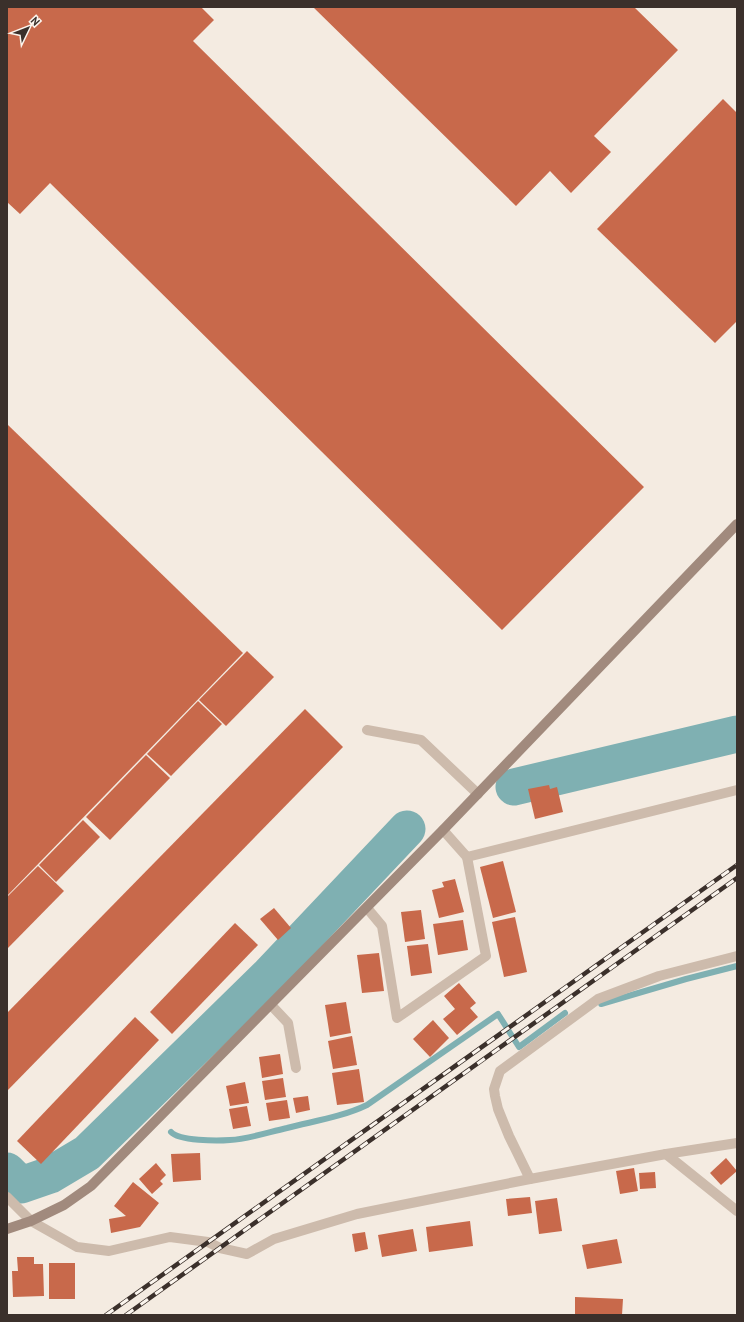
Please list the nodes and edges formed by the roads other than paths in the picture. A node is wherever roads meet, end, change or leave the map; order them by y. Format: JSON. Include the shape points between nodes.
{"nodes":[{"id":1,"x":737,"y":524,"type":"edge"},
{"id":2,"x":367,"y":730,"type":"dead end"},
{"id":3,"x":737,"y":790,"type":"edge"},
{"id":4,"x":478,"y":794,"type":"junction"},
{"id":5,"x":443,"y":830,"type":"junction"},
{"id":6,"x":467,"y":857,"type":"junction"},
{"id":7,"x":367,"y":908,"type":"junction"},
{"id":8,"x":737,"y":956,"type":"edge"},
{"id":9,"x":271,"y":1004,"type":"junction"},
{"id":10,"x":296,"y":1068,"type":"dead end"},
{"id":11,"x":737,"y":1143,"type":"edge"},
{"id":12,"x":666,"y":1154,"type":"junction"},
{"id":13,"x":530,"y":1179,"type":"junction"},
{"id":14,"x":7,"y":1197,"type":"edge"},
{"id":15,"x":737,"y":1211,"type":"edge"},
{"id":16,"x":31,"y":1221,"type":"junction"},
{"id":17,"x":7,"y":1229,"type":"edge"}],
"edges":[{"from":1,"to":4,"type":"street"},
{"from":2,"to":4,"type":"street","via":[[421,740]]},
{"from":3,"to":6,"type":"street"},
{"from":4,"to":5,"type":"street"},
{"from":5,"to":6,"type":"street"},
{"from":5,"to":7,"type":"street"},
{"from":6,"to":7,"type":"street","via":[[486,956],[397,1018],[382,926]]},
{"from":7,"to":9,"type":"street"},
{"from":8,"to":13,"type":"street","via":[[659,976],[598,999],[500,1072],[494,1089],[498,1109]]},
{"from":9,"to":10,"type":"street","via":[[288,1023]]},
{"from":9,"to":16,"type":"street","via":[[91,1186]]},
{"from":11,"to":12,"type":"street"},
{"from":12,"to":13,"type":"street"},
{"from":12,"to":15,"type":"street"},
{"from":13,"to":16,"type":"street","via":[[357,1214],[274,1239],[247,1254],[220,1248],[208,1242],[170,1238],[109,1251],[77,1247]]},
{"from":14,"to":16,"type":"street"},
{"from":16,"to":17,"type":"street"}]}
